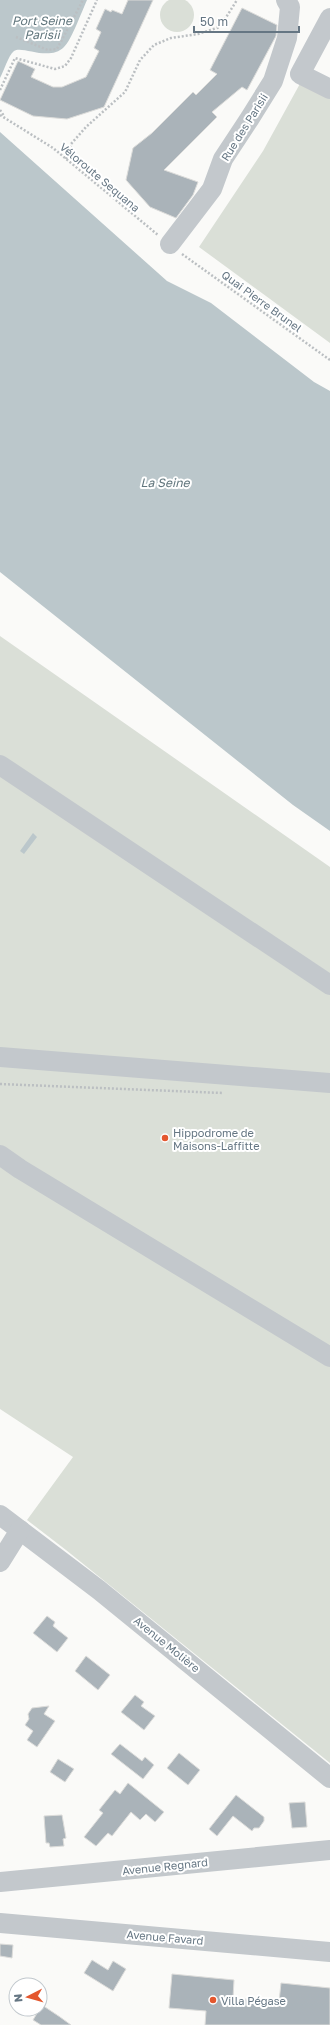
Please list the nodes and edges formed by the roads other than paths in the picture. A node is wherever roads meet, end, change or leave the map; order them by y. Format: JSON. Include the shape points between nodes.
{"nodes":[{"id":1,"x":286,"y":0,"type":"edge"},
{"id":2,"x":330,"y":18,"type":"edge"},
{"id":3,"x":278,"y":66,"type":"junction"},
{"id":4,"x":300,"y":74,"type":"junction"},
{"id":5,"x":330,"y":89,"type":"edge"},
{"id":6,"x":177,"y":250,"type":"road end"},
{"id":7,"x":0,"y":765,"type":"edge"},
{"id":8,"x":330,"y":985,"type":"edge"},
{"id":9,"x":0,"y":1057,"type":"edge"},
{"id":10,"x":330,"y":1083,"type":"edge"},
{"id":11,"x":0,"y":1155,"type":"edge"},
{"id":12,"x":330,"y":1358,"type":"edge"},
{"id":13,"x":0,"y":1515,"type":"edge"},
{"id":14,"x":20,"y":1530,"type":"junction"},
{"id":15,"x":0,"y":1562,"type":"edge"},
{"id":16,"x":330,"y":1778,"type":"edge"},
{"id":17,"x":330,"y":1850,"type":"edge"},
{"id":18,"x":0,"y":1882,"type":"edge"},
{"id":19,"x":0,"y":1923,"type":"edge"},
{"id":20,"x":330,"y":1952,"type":"edge"}],
"edges":[{"from":1,"to":3,"type":"street","name":"Rue des Parisii","via":[[290,7],[287,38]]},
{"from":2,"to":4,"type":"street"},
{"from":3,"to":4,"type":"street"},
{"from":3,"to":6,"type":"street","name":"Rue des Parisii","via":[[262,100],[223,159],[212,189]]},
{"from":4,"to":5,"type":"street"},
{"from":7,"to":8,"type":"street"},
{"from":9,"to":10,"type":"street"},
{"from":11,"to":12,"type":"street"},
{"from":13,"to":14,"type":"street","name":"Avenue Molière"},
{"from":14,"to":15,"type":"street"},
{"from":14,"to":16,"type":"street","name":"Avenue Molière","via":[[99,1590]]},
{"from":17,"to":18,"type":"street","name":"Avenue Regnard"},
{"from":19,"to":20,"type":"street","name":"Avenue Favard"}]}
